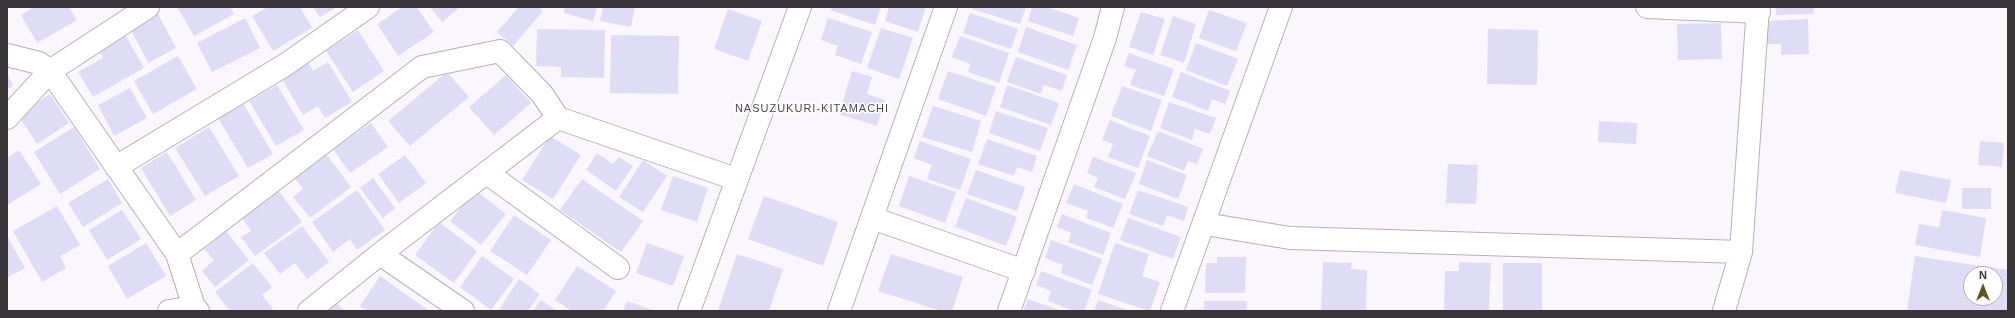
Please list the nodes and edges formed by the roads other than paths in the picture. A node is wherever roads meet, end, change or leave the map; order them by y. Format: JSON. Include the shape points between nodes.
{"nodes":[{"id":1,"x":148,"y":7,"type":"edge"},
{"id":2,"x":368,"y":7,"type":"edge"},
{"id":3,"x":800,"y":7,"type":"edge"},
{"id":4,"x":946,"y":7,"type":"edge"},
{"id":5,"x":1113,"y":7,"type":"edge"},
{"id":6,"x":1281,"y":7,"type":"edge"},
{"id":7,"x":1647,"y":7,"type":"edge"},
{"id":8,"x":1758,"y":10,"type":"edge"},
{"id":9,"x":7,"y":55,"type":"edge"},
{"id":10,"x":50,"y":71,"type":"junction"},
{"id":11,"x":7,"y":118,"type":"edge"},
{"id":12,"x":558,"y":118,"type":"junction"},
{"id":13,"x":116,"y":167,"type":"junction"},
{"id":14,"x":488,"y":173,"type":"junction"},
{"id":15,"x":736,"y":179,"type":"junction"},
{"id":16,"x":872,"y":218,"type":"junction"},
{"id":17,"x":1205,"y":224,"type":"junction"},
{"id":18,"x":1741,"y":252,"type":"junction"},
{"id":19,"x":177,"y":254,"type":"junction"},
{"id":20,"x":380,"y":254,"type":"junction"},
{"id":21,"x":618,"y":268,"type":"dead end"},
{"id":22,"x":1024,"y":272,"type":"junction"},
{"id":23,"x":196,"y":309,"type":"edge"},
{"id":24,"x":169,"y":311,"type":"edge"},
{"id":25,"x":309,"y":311,"type":"edge"},
{"id":26,"x":463,"y":311,"type":"edge"},
{"id":27,"x":689,"y":311,"type":"edge"},
{"id":28,"x":839,"y":311,"type":"edge"},
{"id":29,"x":1009,"y":311,"type":"edge"},
{"id":30,"x":1172,"y":311,"type":"edge"},
{"id":31,"x":1724,"y":311,"type":"edge"}],
"edges":[{"from":1,"to":10,"type":"street"},
{"from":2,"to":13,"type":"street","via":[[284,65]]},
{"from":3,"to":15,"type":"street"},
{"from":4,"to":16,"type":"street"},
{"from":5,"to":22,"type":"street","via":[[1105,38]]},
{"from":6,"to":17,"type":"street"},
{"from":7,"to":8,"type":"street"},
{"from":8,"to":18,"type":"street"},
{"from":9,"to":10,"type":"street","via":[[39,63]]},
{"from":10,"to":11,"type":"street"},
{"from":10,"to":13,"type":"street"},
{"from":12,"to":14,"type":"street"},
{"from":12,"to":15,"type":"street"},
{"from":12,"to":19,"type":"street","via":[[542,94],[500,50],[422,67]]},
{"from":13,"to":19,"type":"street"},
{"from":14,"to":20,"type":"street"},
{"from":14,"to":21,"type":"street"},
{"from":15,"to":27,"type":"street"},
{"from":16,"to":22,"type":"street"},
{"from":16,"to":28,"type":"street"},
{"from":17,"to":18,"type":"street","via":[[1290,238]]},
{"from":17,"to":30,"type":"street"},
{"from":18,"to":31,"type":"street"},
{"from":19,"to":23,"type":"street"},
{"from":20,"to":25,"type":"street"},
{"from":20,"to":26,"type":"street"},
{"from":22,"to":29,"type":"street"},
{"from":23,"to":24,"type":"street"}]}
